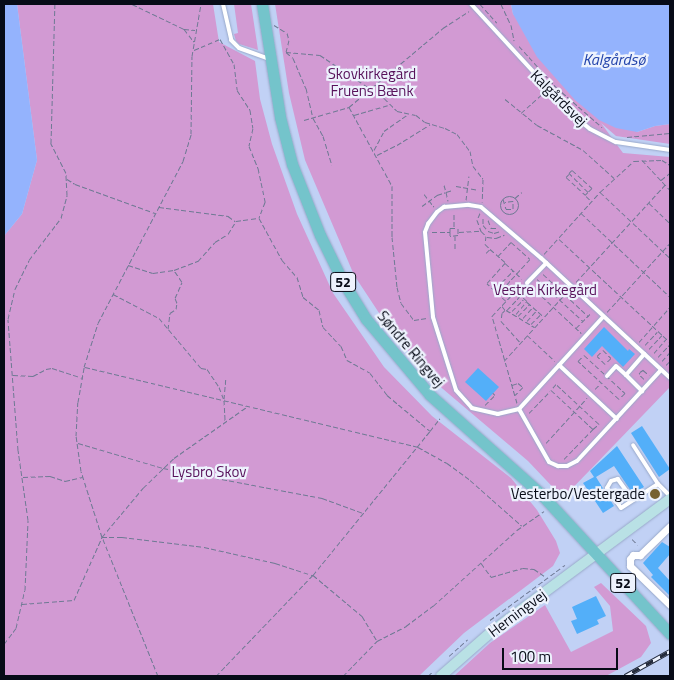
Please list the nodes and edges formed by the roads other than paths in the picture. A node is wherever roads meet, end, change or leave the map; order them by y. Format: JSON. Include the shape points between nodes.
{"nodes":[{"id":1,"x":223,"y":4,"type":"edge"},
{"id":2,"x":262,"y":4,"type":"edge"},
{"id":3,"x":473,"y":5,"type":"edge"},
{"id":4,"x":270,"y":59,"type":"junction"},
{"id":5,"x":670,"y":150,"type":"edge"},
{"id":6,"x":546,"y":263,"type":"junction"},
{"id":7,"x":527,"y":283,"type":"road end"},
{"id":8,"x":603,"y":317,"type":"junction"},
{"id":9,"x":644,"y":354,"type":"junction"},
{"id":10,"x":559,"y":365,"type":"junction"},
{"id":11,"x":661,"y":370,"type":"junction"},
{"id":12,"x":626,"y":375,"type":"junction"},
{"id":13,"x":607,"y":376,"type":"dead end"},
{"id":14,"x":670,"y":378,"type":"edge"},
{"id":15,"x":642,"y":391,"type":"junction"},
{"id":16,"x":518,"y":409,"type":"junction"},
{"id":17,"x":617,"y":419,"type":"junction"},
{"id":18,"x":633,"y":445,"type":"dead end"},
{"id":19,"x":658,"y":484,"type":"junction"},
{"id":20,"x":670,"y":498,"type":"edge"},
{"id":21,"x":633,"y":500,"type":"junction"},
{"id":22,"x":670,"y":526,"type":"edge"},
{"id":23,"x":597,"y":555,"type":"junction"},
{"id":24,"x":670,"y":605,"type":"edge"},
{"id":25,"x":669,"y":633,"type":"edge"},
{"id":26,"x":441,"y":676,"type":"edge"}],
"edges":[{"from":1,"to":4,"type":"lane","via":[[231,40],[239,48]]},
{"from":2,"to":4,"type":"main road","name":"Søndre Ringvej","number":"52"},
{"from":3,"to":5,"type":"lane","name":"Kalgårdsvej","via":[[580,121],[616,142]]},
{"from":4,"to":23,"type":"main road","name":"Søndre Ringvej","number":"52","via":[[292,164],[342,280],[366,319],[399,361],[446,410],[552,505]]},
{"from":6,"to":7,"type":"lane"},
{"from":6,"to":8,"type":"lane"},
{"from":6,"to":16,"type":"lane","via":[[481,207],[452,206],[437,212],[428,224],[432,317],[456,390],[472,408],[485,413],[498,414]]},
{"from":8,"to":9,"type":"lane"},
{"from":8,"to":10,"type":"lane"},
{"from":9,"to":11,"type":"lane"},
{"from":9,"to":12,"type":"lane"},
{"from":10,"to":16,"type":"lane"},
{"from":10,"to":17,"type":"lane"},
{"from":11,"to":14,"type":"lane"},
{"from":11,"to":15,"type":"lane"},
{"from":12,"to":13,"type":"lane","via":[[616,366]]},
{"from":12,"to":15,"type":"lane"},
{"from":15,"to":17,"type":"lane"},
{"from":16,"to":17,"type":"lane","via":[[549,462],[558,466],[578,462]]},
{"from":18,"to":19,"type":"lane"},
{"from":19,"to":20,"type":"lane"},
{"from":19,"to":21,"type":"lane"},
{"from":20,"to":23,"type":"street","name":"Herningvej"},
{"from":21,"to":21,"type":"lane","via":[[621,508],[607,484],[618,479]]},
{"from":22,"to":24,"type":"street","via":[[640,556],[634,555],[630,559],[630,566]]},
{"from":23,"to":25,"type":"main road","name":"Søndre Ringvej","number":"52"},
{"from":23,"to":26,"type":"street","name":"Herningvej","via":[[491,632]]}]}
